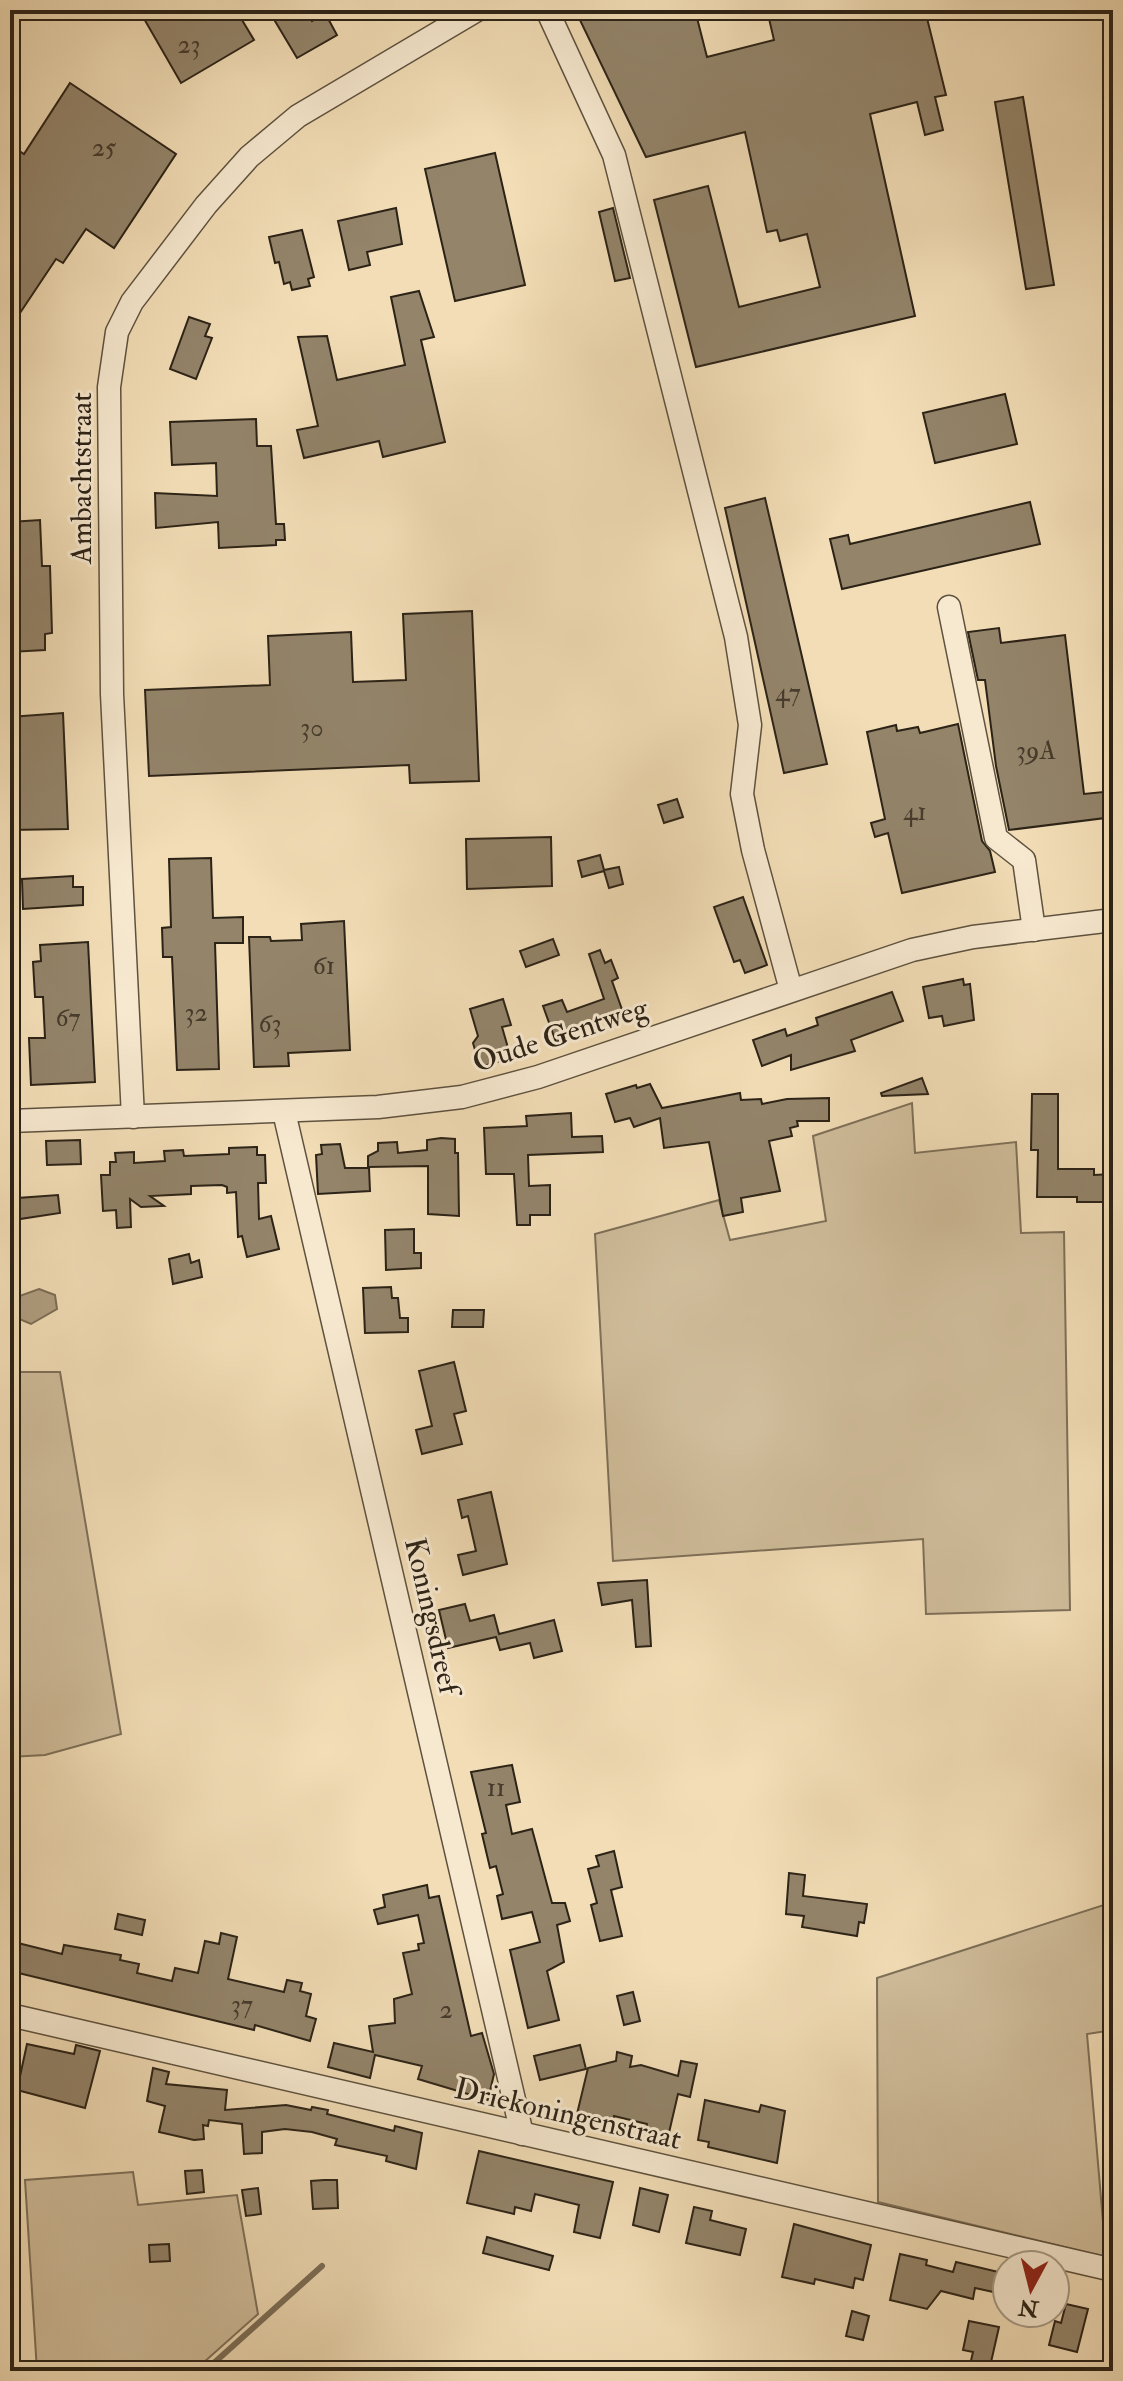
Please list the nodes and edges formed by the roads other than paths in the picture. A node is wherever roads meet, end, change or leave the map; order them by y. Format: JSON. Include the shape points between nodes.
{"nodes":[{"id":1,"x":477,"y":10,"type":"edge"},
{"id":2,"x":547,"y":10,"type":"edge"},
{"id":3,"x":949,"y":607,"type":"dead end"},
{"id":4,"x":1113,"y":920,"type":"edge"},
{"id":5,"x":1034,"y":930,"type":"junction"},
{"id":6,"x":791,"y":990,"type":"junction"},
{"id":7,"x":284,"y":1112,"type":"junction"},
{"id":8,"x":133,"y":1117,"type":"junction"},
{"id":9,"x":10,"y":1121,"type":"edge"},
{"id":10,"x":10,"y":2015,"type":"edge"},
{"id":11,"x":522,"y":2134,"type":"junction"},
{"id":12,"x":1113,"y":2270,"type":"edge"}],
"edges":[{"from":1,"to":8,"type":"street","name":"Ambachtstraat","via":[[298,116],[249,157],[132,302],[117,332],[109,387],[112,694]]},
{"from":2,"to":6,"type":"street","via":[[614,155],[736,637],[750,725],[742,794]]},
{"from":3,"to":5,"type":"street","via":[[996,838],[1024,860]]},
{"from":4,"to":5,"type":"street","name":"Oude Gentweg"},
{"from":5,"to":6,"type":"street","name":"Oude Gentweg","via":[[941,943]]},
{"from":6,"to":7,"type":"street","name":"Oude Gentweg","via":[[476,1094],[420,1104]]},
{"from":7,"to":8,"type":"street","name":"Oude Gentweg"},
{"from":7,"to":11,"type":"street","name":"Koningsdreef"},
{"from":8,"to":9,"type":"street","name":"Oude Gentweg"},
{"from":10,"to":11,"type":"street","name":"Driekoningenstraat"},
{"from":11,"to":12,"type":"street","name":"Driekoningenstraat"}]}
